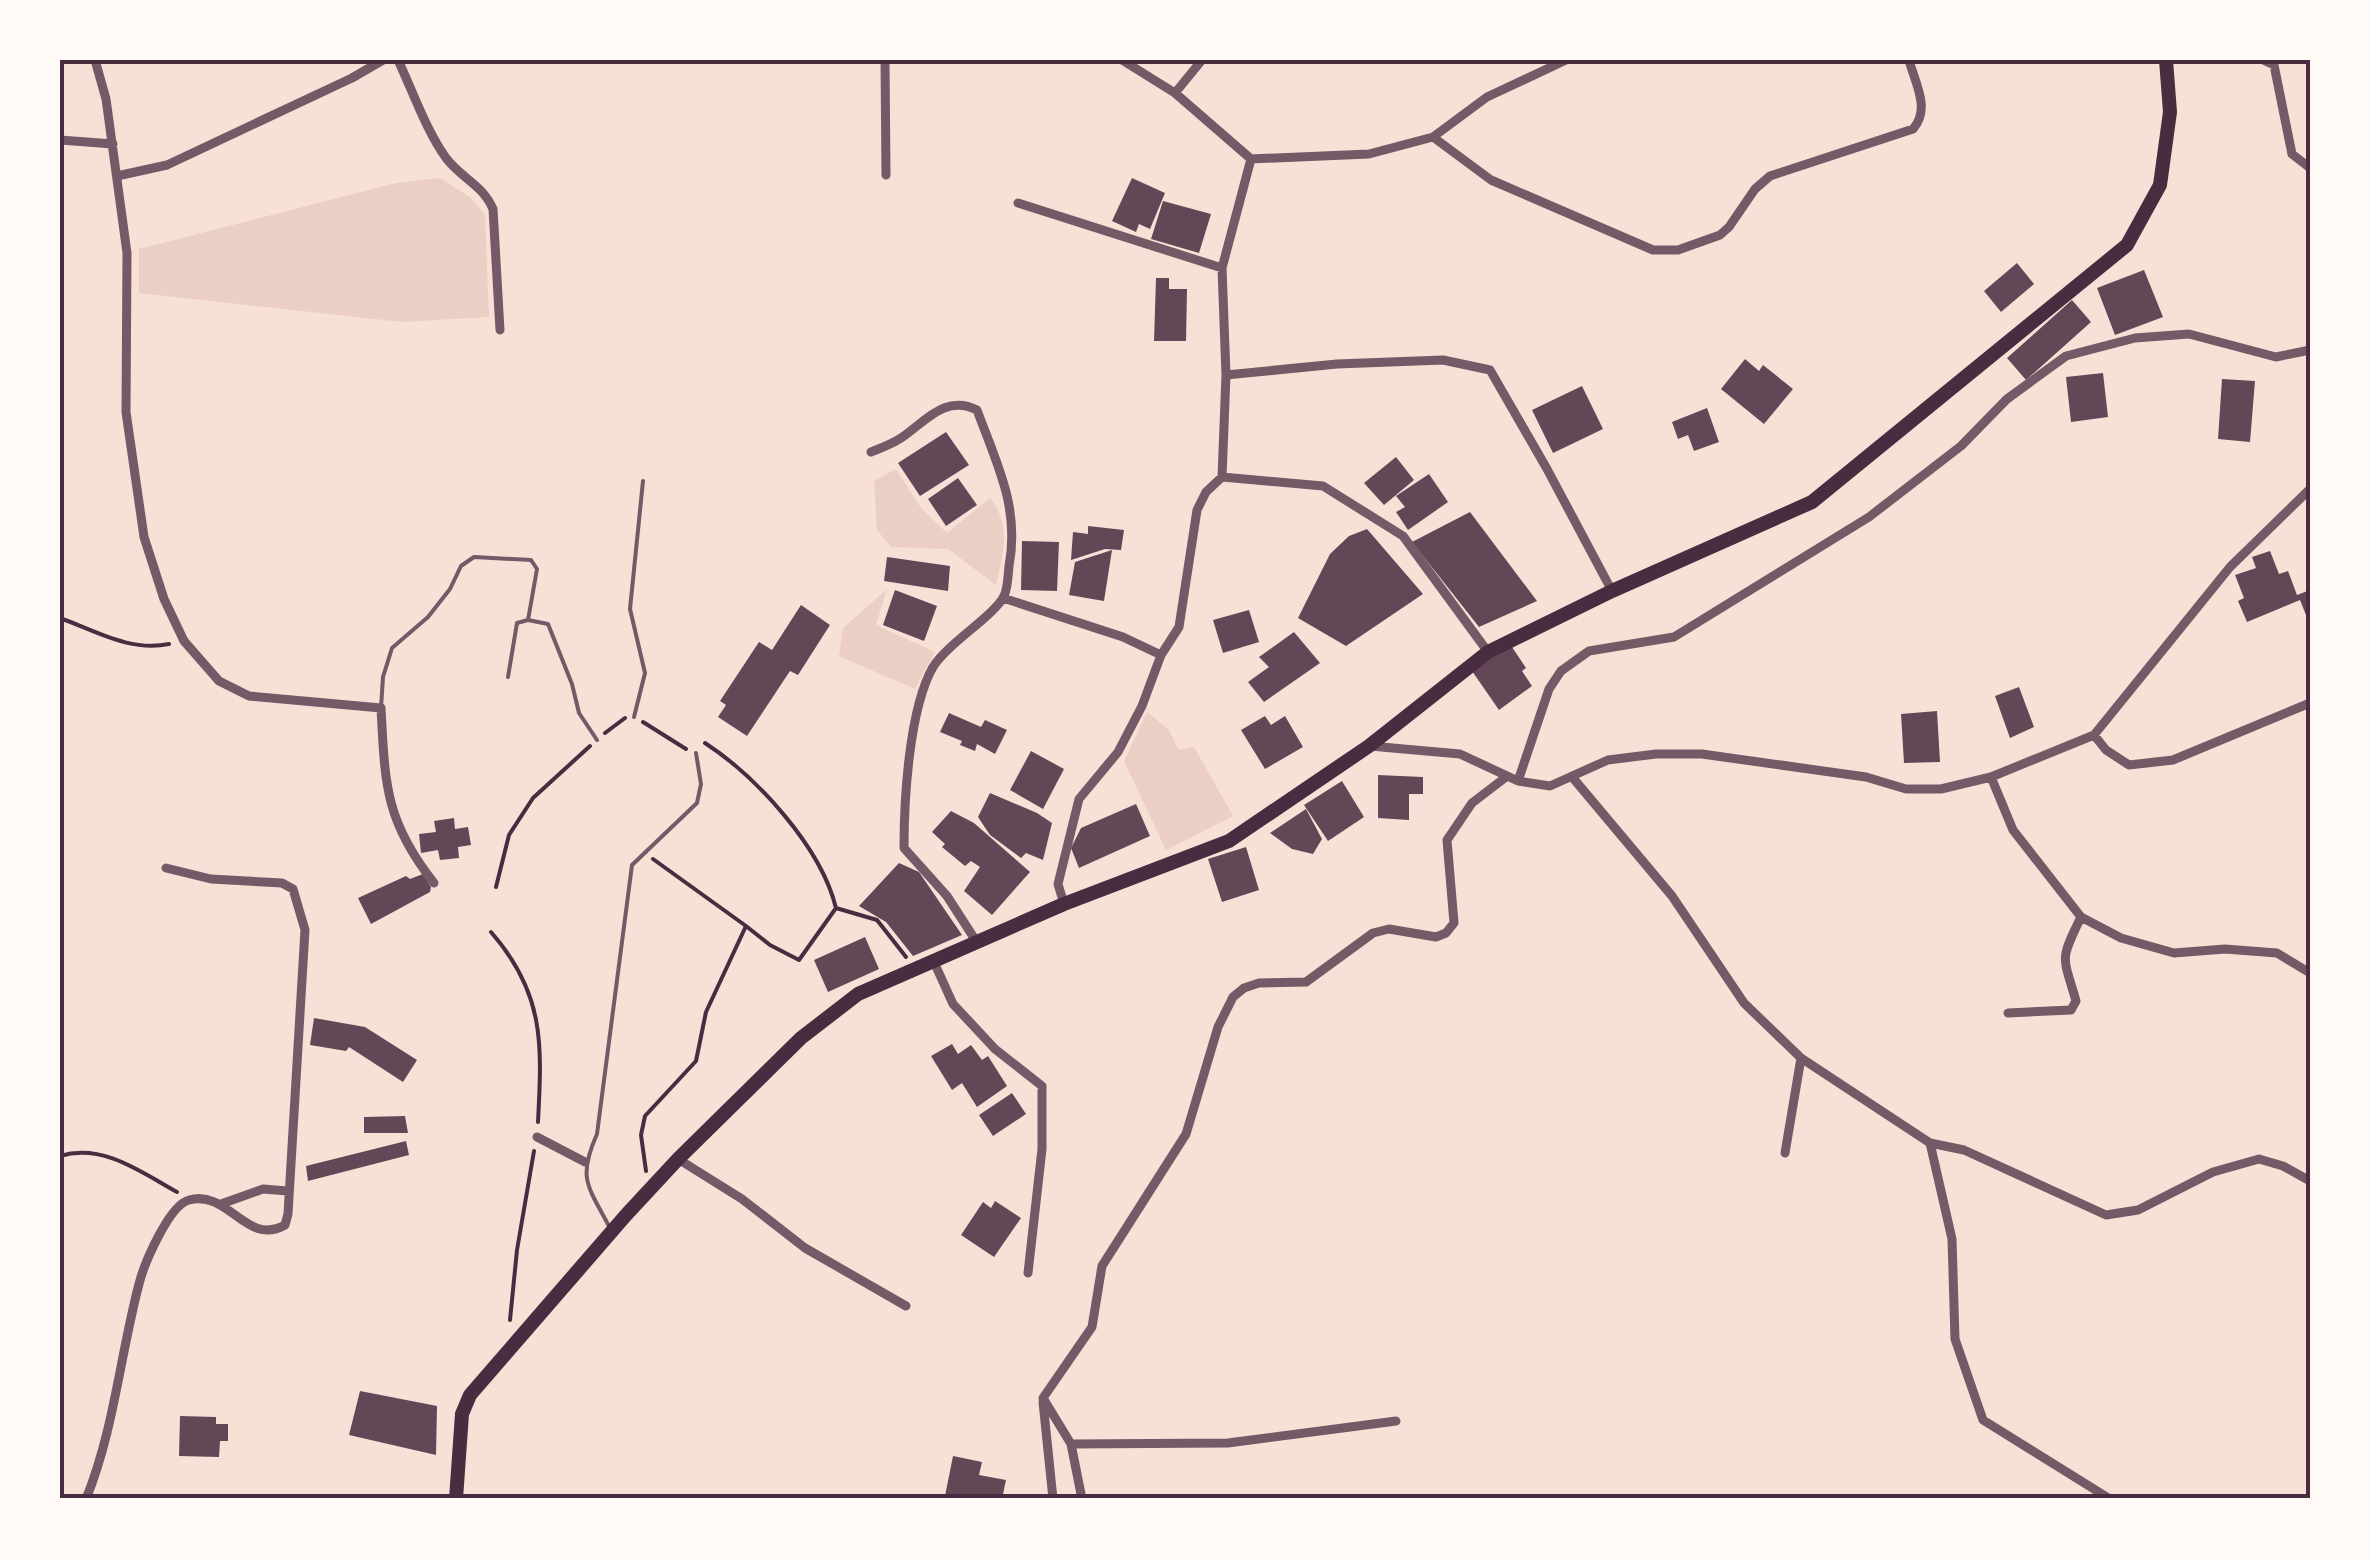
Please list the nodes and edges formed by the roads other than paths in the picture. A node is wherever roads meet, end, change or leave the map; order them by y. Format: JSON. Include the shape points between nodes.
{"nodes":[{"id":1,"x":95,"y":60,"type":"edge"},
{"id":2,"x":383,"y":60,"type":"edge"},
{"id":3,"x":398,"y":60,"type":"edge"},
{"id":4,"x":885,"y":60,"type":"edge"},
{"id":5,"x":1122,"y":60,"type":"edge"},
{"id":6,"x":1202,"y":60,"type":"edge"},
{"id":7,"x":1566,"y":60,"type":"edge"},
{"id":8,"x":1909,"y":60,"type":"edge"},
{"id":9,"x":2166,"y":60,"type":"edge"},
{"id":10,"x":2263,"y":60,"type":"edge"},
{"id":11,"x":2277,"y":62,"type":"edge"},
{"id":12,"x":1175,"y":93,"type":"junction"},
{"id":13,"x":1433,"y":138,"type":"junction"},
{"id":14,"x":60,"y":140,"type":"edge"},
{"id":15,"x":112,"y":144,"type":"junction"},
{"id":16,"x":1250,"y":159,"type":"junction"},
{"id":17,"x":2310,"y":168,"type":"edge"},
{"id":18,"x":886,"y":175,"type":"dead end"},
{"id":19,"x":117,"y":176,"type":"junction"},
{"id":20,"x":1018,"y":203,"type":"dead end"},
{"id":21,"x":1222,"y":268,"type":"junction"},
{"id":22,"x":500,"y":330,"type":"dead end"},
{"id":23,"x":2310,"y":350,"type":"edge"},
{"id":24,"x":1226,"y":375,"type":"junction"},
{"id":25,"x":871,"y":452,"type":"dead end"},
{"id":26,"x":1222,"y":477,"type":"junction"},
{"id":27,"x":643,"y":481,"type":"dead end"},
{"id":28,"x":2310,"y":489,"type":"edge"},
{"id":29,"x":1612,"y":592,"type":"junction"},
{"id":30,"x":1004,"y":598,"type":"junction"},
{"id":31,"x":528,"y":620,"type":"junction"},
{"id":32,"x":1488,"y":652,"type":"junction"},
{"id":33,"x":1161,"y":655,"type":"junction"},
{"id":34,"x":508,"y":678,"type":"dead end"},
{"id":35,"x":2310,"y":703,"type":"edge"},
{"id":36,"x":381,"y":708,"type":"junction"},
{"id":37,"x":634,"y":717,"type":"road end"},
{"id":38,"x":2094,"y":735,"type":"junction"},
{"id":39,"x":597,"y":740,"type":"road end"},
{"id":40,"x":1369,"y":746,"type":"junction"},
{"id":41,"x":696,"y":753,"type":"road end"},
{"id":42,"x":1506,"y":777,"type":"junction"},
{"id":43,"x":1991,"y":777,"type":"junction"},
{"id":44,"x":1573,"y":778,"type":"junction"},
{"id":45,"x":1518,"y":782,"type":"junction"},
{"id":46,"x":166,"y":868,"type":"dead end"},
{"id":47,"x":434,"y":884,"type":"dead end"},
{"id":48,"x":1064,"y":904,"type":"junction"},
{"id":49,"x":2081,"y":917,"type":"junction"},
{"id":50,"x":976,"y":941,"type":"junction"},
{"id":51,"x":934,"y":962,"type":"junction"},
{"id":52,"x":2310,"y":973,"type":"edge"},
{"id":53,"x":2008,"y":1013,"type":"dead end"},
{"id":54,"x":1801,"y":1058,"type":"junction"},
{"id":55,"x":537,"y":1137,"type":"dead end"},
{"id":56,"x":1930,"y":1143,"type":"junction"},
{"id":57,"x":1786,"y":1153,"type":"dead end"},
{"id":58,"x":678,"y":1159,"type":"junction"},
{"id":59,"x":584,"y":1162,"type":"junction"},
{"id":60,"x":2310,"y":1181,"type":"edge"},
{"id":61,"x":288,"y":1191,"type":"junction"},
{"id":62,"x":221,"y":1204,"type":"junction"},
{"id":63,"x":612,"y":1232,"type":"junction"},
{"id":64,"x":1028,"y":1273,"type":"dead end"},
{"id":65,"x":906,"y":1306,"type":"dead end"},
{"id":66,"x":1042,"y":1398,"type":"junction"},
{"id":67,"x":1396,"y":1421,"type":"dead end"},
{"id":68,"x":1070,"y":1444,"type":"junction"},
{"id":69,"x":86,"y":1499,"type":"edge"},
{"id":70,"x":456,"y":1499,"type":"edge"},
{"id":71,"x":1053,"y":1499,"type":"edge"},
{"id":72,"x":1082,"y":1499,"type":"edge"},
{"id":73,"x":2110,"y":1499,"type":"edge"}],
"edges":[{"from":1,"to":15,"type":"street"},
{"from":2,"to":19,"type":"street","via":[[167,166]]},
{"from":3,"to":22,"type":"street","via":[[444,155],[486,192],[493,209]]},
{"from":4,"to":18,"type":"street"},
{"from":5,"to":12,"type":"street"},
{"from":6,"to":12,"type":"street"},
{"from":7,"to":13,"type":"street","via":[[1487,97]]},
{"from":8,"to":13,"type":"street","via":[[1922,108],[1912,129],[1770,176],[1720,235],[1678,250],[1641,247],[1491,180]]},
{"from":9,"to":29,"type":"main road","via":[[2170,112],[2160,184],[2127,245],[1812,502]]},
{"from":10,"to":11,"type":"street"},
{"from":11,"to":17,"type":"street","via":[[2292,154]]},
{"from":12,"to":16,"type":"street"},
{"from":13,"to":16,"type":"street","via":[[1369,154]]},
{"from":14,"to":15,"type":"street"},
{"from":15,"to":19,"type":"street"},
{"from":16,"to":21,"type":"street"},
{"from":19,"to":36,"type":"street","via":[[128,253],[126,412],[144,537],[184,640],[219,681],[249,696]]},
{"from":20,"to":21,"type":"street"},
{"from":21,"to":24,"type":"street"},
{"from":23,"to":45,"type":"street","via":[[2276,358],[2189,334],[2135,338],[2066,356],[1870,517],[1674,637],[1589,651],[1561,671]]},
{"from":24,"to":26,"type":"street"},
{"from":24,"to":29,"type":"street","via":[[1443,360],[1490,370]]},
{"from":25,"to":30,"type":"street","via":[[952,404],[977,410],[1012,508]]},
{"from":26,"to":32,"type":"street","via":[[1322,486],[1403,536]]},
{"from":26,"to":33,"type":"street","via":[[1197,510],[1179,627]]},
{"from":27,"to":37,"type":"lane","via":[[630,609],[645,673]]},
{"from":28,"to":38,"type":"street","via":[[2230,566]]},
{"from":29,"to":32,"type":"main road"},
{"from":30,"to":33,"type":"street"},
{"from":30,"to":50,"type":"street","via":[[934,666],[918,708],[904,794],[904,848]]},
{"from":31,"to":34,"type":"lane","via":[[517,623]]},
{"from":31,"to":36,"type":"lane","via":[[537,569],[531,560],[474,558],[461,566],[428,617],[392,648]]},
{"from":31,"to":39,"type":"lane","via":[[548,624],[579,713]]},
{"from":32,"to":40,"type":"main road"},
{"from":33,"to":48,"type":"street","via":[[1118,752],[1079,799],[1058,884]]},
{"from":35,"to":38,"type":"street","via":[[2173,760],[2129,766]]},
{"from":36,"to":47,"type":"street","via":[[385,786],[407,849]]},
{"from":38,"to":43,"type":"street"},
{"from":40,"to":42,"type":"street","via":[[1460,754]]},
{"from":40,"to":48,"type":"main road","via":[[1229,841]]},
{"from":41,"to":59,"type":"lane","via":[[697,803],[632,866],[598,1134]]},
{"from":42,"to":45,"type":"street"},
{"from":42,"to":66,"type":"street","via":[[1472,803],[1447,840],[1454,924],[1446,933],[1373,932],[1306,982],[1258,984],[1232,998],[1186,1134],[1102,1266],[1092,1327]]},
{"from":43,"to":44,"type":"street","via":[[1906,789],[1702,754],[1608,760]]},
{"from":43,"to":49,"type":"street","via":[[2012,830]]},
{"from":44,"to":45,"type":"street","via":[[1550,786]]},
{"from":44,"to":54,"type":"street","via":[[1672,896],[1744,1003]]},
{"from":46,"to":61,"type":"street","via":[[211,879],[282,883],[298,900],[305,930]]},
{"from":48,"to":50,"type":"main road"},
{"from":49,"to":52,"type":"street","via":[[2121,938],[2174,953],[2277,954]]},
{"from":49,"to":53,"type":"street","via":[[2063,967],[2076,1001],[2071,1010]]},
{"from":50,"to":51,"type":"main road"},
{"from":51,"to":58,"type":"main road","via":[[858,994],[800,1038]]},
{"from":51,"to":64,"type":"street","via":[[953,1004],[1042,1086]]},
{"from":54,"to":56,"type":"street"},
{"from":54,"to":57,"type":"street"},
{"from":55,"to":59,"type":"street"},
{"from":56,"to":60,"type":"street","via":[[1964,1150],[2106,1215],[2138,1210],[2213,1172],[2259,1159]]},
{"from":56,"to":73,"type":"street","via":[[1952,1238],[1955,1339],[1983,1420]]},
{"from":58,"to":63,"type":"main road"},
{"from":58,"to":65,"type":"street","via":[[805,1248]]},
{"from":59,"to":63,"type":"lane","via":[[586,1181]]},
{"from":61,"to":62,"type":"street","via":[[263,1190]]},
{"from":61,"to":62,"type":"street","via":[[285,1225],[274,1232],[254,1230]]},
{"from":62,"to":69,"type":"street","via":[[190,1199],[167,1220],[140,1281],[100,1464]]},
{"from":63,"to":70,"type":"main road","via":[[470,1395],[462,1414]]},
{"from":66,"to":68,"type":"street"},
{"from":66,"to":71,"type":"street"},
{"from":67,"to":68,"type":"street","via":[[1228,1442]]},
{"from":68,"to":72,"type":"street"}]}
